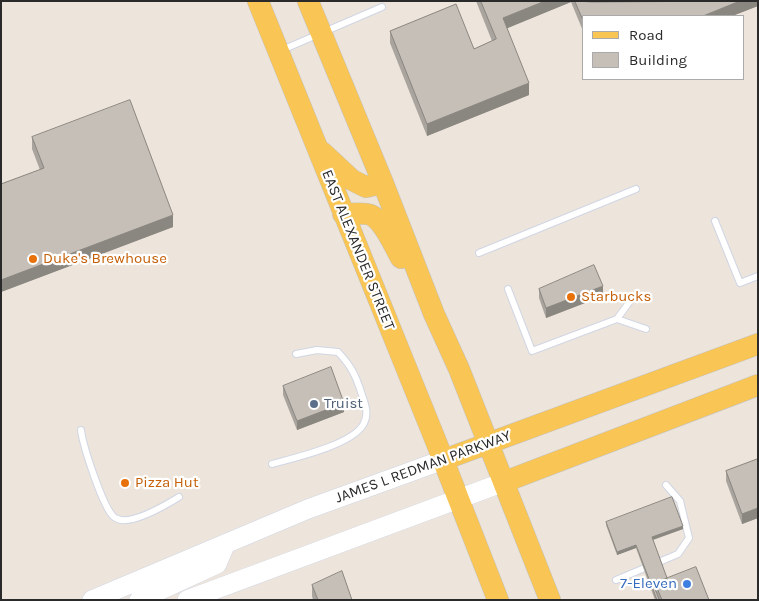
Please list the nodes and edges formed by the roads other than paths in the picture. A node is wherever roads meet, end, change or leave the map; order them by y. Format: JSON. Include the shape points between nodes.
{"nodes":[{"id":1,"x":258,"y":1,"type":"edge"},
{"id":2,"x":308,"y":1,"type":"edge"},
{"id":3,"x":382,"y":7,"type":"dead end"},
{"id":4,"x":322,"y":34,"type":"junction"},
{"id":5,"x":278,"y":51,"type":"junction"},
{"id":6,"x":316,"y":146,"type":"junction"},
{"id":7,"x":383,"y":183,"type":"junction"},
{"id":8,"x":636,"y":189,"type":"dead end"},
{"id":9,"x":343,"y":214,"type":"junction"},
{"id":10,"x":715,"y":221,"type":"dead end"},
{"id":11,"x":479,"y":253,"type":"dead end"},
{"id":12,"x":758,"y":276,"type":"edge"},
{"id":13,"x":508,"y":289,"type":"dead end"},
{"id":14,"x":633,"y":297,"type":"dead end"},
{"id":15,"x":434,"y":314,"type":"junction"},
{"id":16,"x":617,"y":319,"type":"junction"},
{"id":17,"x":646,"y":329,"type":"dead end"},
{"id":18,"x":758,"y":344,"type":"edge"},
{"id":19,"x":296,"y":354,"type":"dead end"},
{"id":20,"x":756,"y":384,"type":"edge"},
{"id":21,"x":80,"y":430,"type":"dead end"},
{"id":22,"x":488,"y":443,"type":"junction"},
{"id":23,"x":443,"y":460,"type":"junction"},
{"id":24,"x":272,"y":464,"type":"dead end"},
{"id":25,"x":504,"y":482,"type":"junction"},
{"id":26,"x":666,"y":485,"type":"dead end"},
{"id":27,"x":179,"y":497,"type":"dead end"},
{"id":28,"x":459,"y":499,"type":"junction"},
{"id":29,"x":225,"y":545,"type":"junction"},
{"id":30,"x":616,"y":580,"type":"dead end"},
{"id":31,"x":92,"y":600,"type":"edge"},
{"id":32,"x":139,"y":600,"type":"edge"},
{"id":33,"x":187,"y":600,"type":"edge"},
{"id":34,"x":498,"y":600,"type":"edge"},
{"id":35,"x":550,"y":600,"type":"edge"}],
"edges":[{"from":1,"to":5,"type":"main road","name":"EAST ALEXANDER STREET"},
{"from":2,"to":4,"type":"main road"},
{"from":3,"to":4,"type":"lane"},
{"from":4,"to":5,"type":"lane"},
{"from":4,"to":7,"type":"main road"},
{"from":5,"to":6,"type":"main road","name":"EAST ALEXANDER STREET"},
{"from":6,"to":7,"type":"main road","via":[[352,180],[366,187]]},
{"from":6,"to":9,"type":"main road","name":"EAST ALEXANDER STREET"},
{"from":7,"to":15,"type":"main road"},
{"from":8,"to":11,"type":"lane"},
{"from":9,"to":15,"type":"main road","via":[[371,215],[380,222]]},
{"from":9,"to":23,"type":"main road","name":"EAST ALEXANDER STREET"},
{"from":10,"to":12,"type":"lane","via":[[740,283]]},
{"from":13,"to":16,"type":"lane","via":[[532,351]]},
{"from":14,"to":16,"type":"lane"},
{"from":15,"to":22,"type":"main road"},
{"from":16,"to":17,"type":"lane"},
{"from":18,"to":22,"type":"main road","name":"JAMES L REDMAN PARKWAY"},
{"from":19,"to":24,"type":"lane","via":[[317,350],[338,352],[355,373],[368,411],[363,426],[347,438]]},
{"from":20,"to":25,"type":"main road"},
{"from":21,"to":27,"type":"lane","via":[[107,508],[114,518],[130,520],[166,506]]},
{"from":22,"to":23,"type":"main road","name":"JAMES L REDMAN PARKWAY"},
{"from":22,"to":25,"type":"main road"},
{"from":23,"to":28,"type":"main road","name":"EAST ALEXANDER STREET"},
{"from":23,"to":29,"type":"main road","name":"JAMES L REDMAN PARKWAY","via":[[308,509]]},
{"from":25,"to":28,"type":"main road"},
{"from":25,"to":35,"type":"main road"},
{"from":26,"to":30,"type":"lane","via":[[680,501],[689,538],[678,554]]},
{"from":28,"to":33,"type":"main road"},
{"from":28,"to":34,"type":"main road","name":"EAST ALEXANDER STREET"},
{"from":29,"to":31,"type":"main road","name":"JAMES L REDMAN PARKWAY"},
{"from":29,"to":32,"type":"main road","via":[[217,564]]}]}
